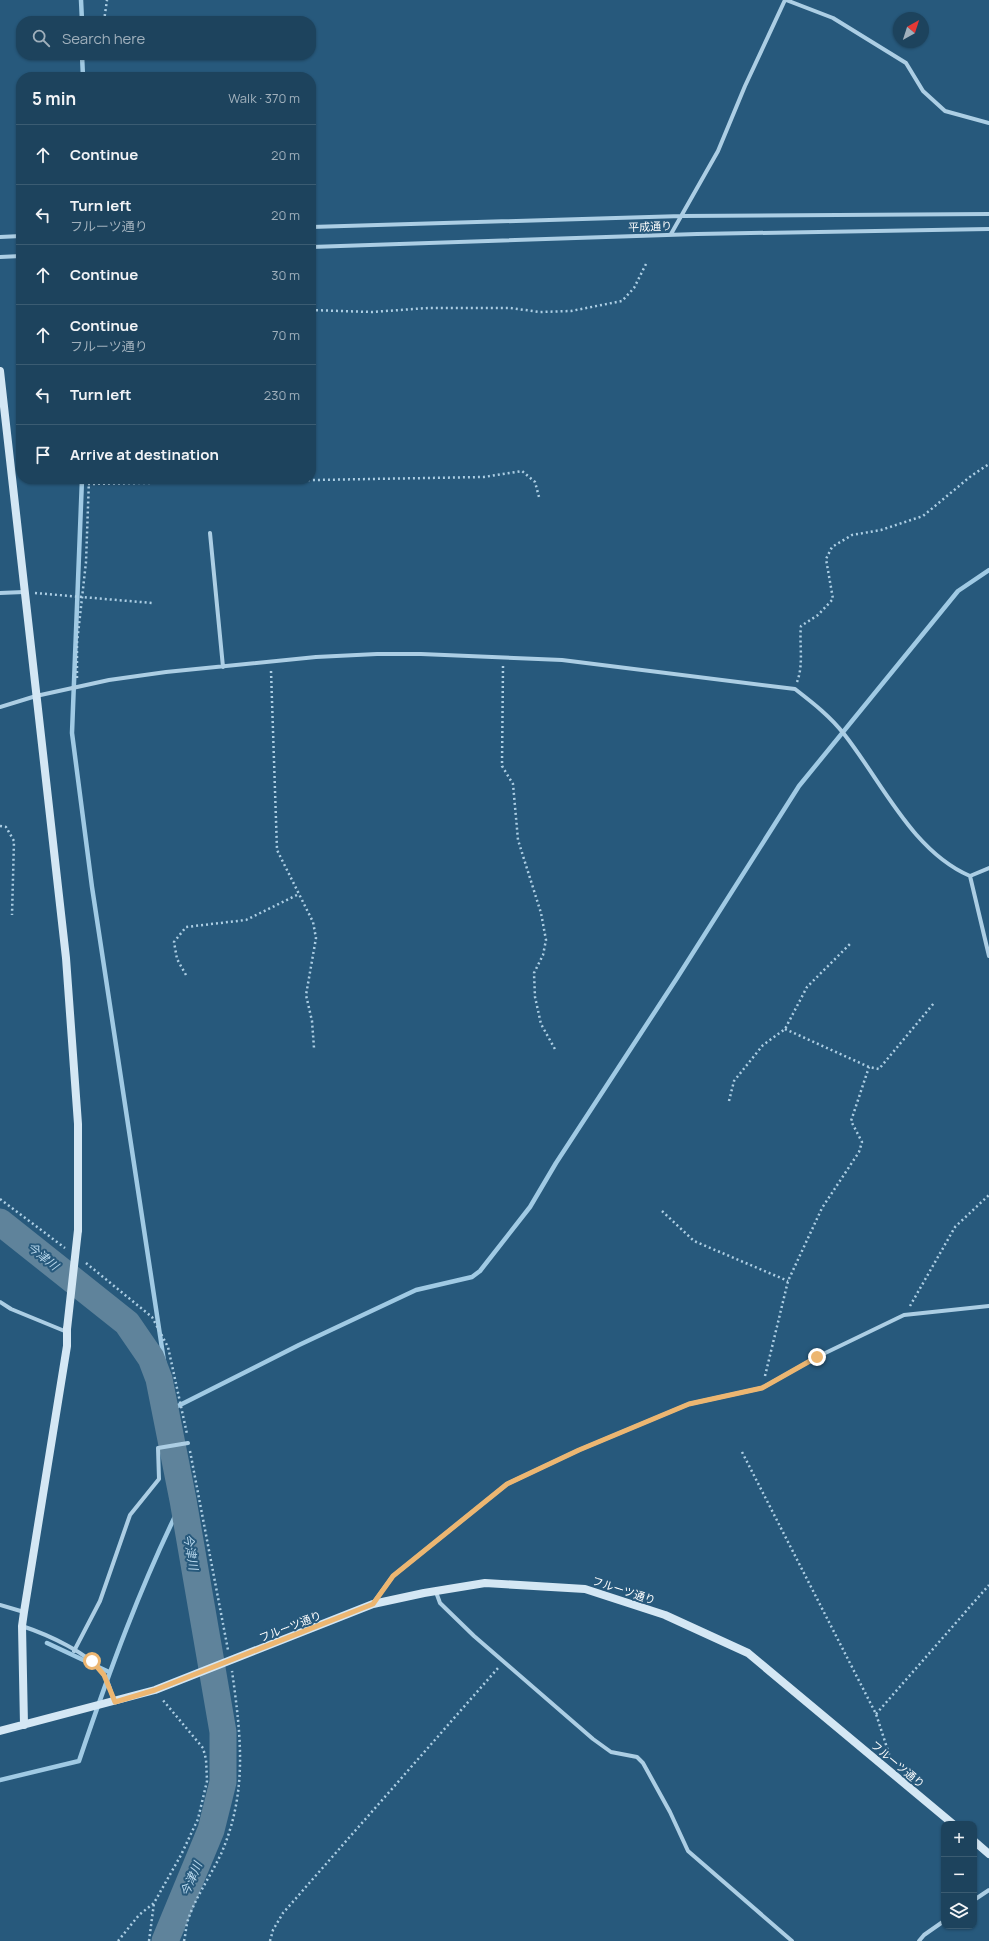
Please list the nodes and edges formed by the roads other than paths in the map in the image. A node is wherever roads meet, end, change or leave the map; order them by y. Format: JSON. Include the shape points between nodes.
{"nodes":[{"id":1,"x":785,"y":0,"type":"edge"},
{"id":2,"x":989,"y":123,"type":"edge"},
{"id":3,"x":989,"y":214,"type":"edge"},
{"id":4,"x":682,"y":216,"type":"junction"},
{"id":5,"x":316,"y":227,"type":"edge"},
{"id":6,"x":989,"y":229,"type":"edge"},
{"id":7,"x":671,"y":234,"type":"junction"},
{"id":8,"x":16,"y":236,"type":"edge"},
{"id":9,"x":0,"y":237,"type":"edge"},
{"id":10,"x":316,"y":246,"type":"edge"},
{"id":11,"x":16,"y":256,"type":"edge"},
{"id":12,"x":0,"y":257,"type":"edge"},
{"id":13,"x":0,"y":371,"type":"edge"},
{"id":14,"x":210,"y":533,"type":"dead end"},
{"id":15,"x":24,"y":592,"type":"junction"},
{"id":16,"x":0,"y":593,"type":"edge"},
{"id":17,"x":223,"y":667,"type":"junction"},
{"id":18,"x":36,"y":696,"type":"junction"},
{"id":19,"x":0,"y":707,"type":"edge"},
{"id":20,"x":989,"y":868,"type":"edge"},
{"id":21,"x":970,"y":876,"type":"junction"},
{"id":22,"x":989,"y":956,"type":"edge"},
{"id":23,"x":0,"y":1302,"type":"edge"},
{"id":24,"x":989,"y":1306,"type":"edge"},
{"id":25,"x":67,"y":1330,"type":"junction"},
{"id":26,"x":188,"y":1443,"type":"road end"},
{"id":27,"x":436,"y":1592,"type":"junction"},
{"id":28,"x":373,"y":1604,"type":"junction"},
{"id":29,"x":0,"y":1605,"type":"edge"},
{"id":30,"x":24,"y":1612,"type":"junction"},
{"id":31,"x":22,"y":1626,"type":"junction"},
{"id":32,"x":74,"y":1651,"type":"junction"},
{"id":33,"x":115,"y":1702,"type":"junction"},
{"id":34,"x":24,"y":1725,"type":"junction"},
{"id":35,"x":0,"y":1731,"type":"edge"},
{"id":36,"x":949,"y":1821,"type":"edge"},
{"id":37,"x":977,"y":1844,"type":"edge"},
{"id":38,"x":989,"y":1854,"type":"edge"},
{"id":39,"x":989,"y":1890,"type":"edge"},
{"id":40,"x":977,"y":1898,"type":"edge"},
{"id":41,"x":941,"y":1923,"type":"edge"},
{"id":42,"x":792,"y":1941,"type":"edge"},
{"id":43,"x":919,"y":1941,"type":"edge"}],
"edges":[{"from":1,"to":2,"type":"street","via":[[833,18],[906,63],[923,91],[945,111]]},
{"from":1,"to":4,"type":"street","via":[[718,151]]},
{"from":3,"to":4,"type":"street","name":"平成通り"},
{"from":4,"to":5,"type":"street","name":"平成通り"},
{"from":4,"to":7,"type":"street"},
{"from":6,"to":7,"type":"street","name":"平成通り"},
{"from":7,"to":10,"type":"street","name":"平成通り"},
{"from":8,"to":9,"type":"street"},
{"from":11,"to":12,"type":"street"},
{"from":13,"to":15,"type":"street"},
{"from":14,"to":17,"type":"street"},
{"from":15,"to":16,"type":"street"},
{"from":15,"to":18,"type":"street"},
{"from":17,"to":18,"type":"street","via":[[109,680]]},
{"from":17,"to":21,"type":"street","via":[[377,654],[421,654],[562,660],[795,689],[824,712],[844,734],[918,838],[956,870]]},
{"from":18,"to":19,"type":"street"},
{"from":18,"to":25,"type":"street","bridge":true,"via":[[66,958],[78,1124],[78,1230]]},
{"from":20,"to":21,"type":"street"},
{"from":21,"to":22,"type":"street"},
{"from":23,"to":25,"type":"street","via":[[11,1309]]},
{"from":24,"to":28,"type":"street","via":[[904,1315],[817,1357],[762,1388],[689,1404],[579,1450],[507,1484],[393,1576]]},
{"from":25,"to":30,"type":"street"},
{"from":26,"to":32,"type":"street","via":[[158,1448],[159,1479],[130,1515],[100,1601]]},
{"from":27,"to":28,"type":"street","name":"フルーツ通り"},
{"from":27,"to":36,"type":"street","name":"フルーツ通り","via":[[485,1584],[585,1589],[665,1615],[748,1653]]},
{"from":27,"to":42,"type":"street","via":[[440,1603],[503,1662],[593,1739],[611,1752],[637,1757],[643,1763],[670,1812],[688,1851]]},
{"from":28,"to":33,"type":"street","name":"フルーツ通り","via":[[155,1690]]},
{"from":29,"to":30,"type":"street"},
{"from":30,"to":31,"type":"street"},
{"from":31,"to":32,"type":"street","via":[[46,1634]]},
{"from":31,"to":34,"type":"street"},
{"from":32,"to":33,"type":"street","via":[[92,1661],[104,1675]]},
{"from":33,"to":34,"type":"street"},
{"from":34,"to":35,"type":"street"},
{"from":37,"to":38,"type":"street"},
{"from":39,"to":40,"type":"street"},
{"from":41,"to":43,"type":"street"}]}
